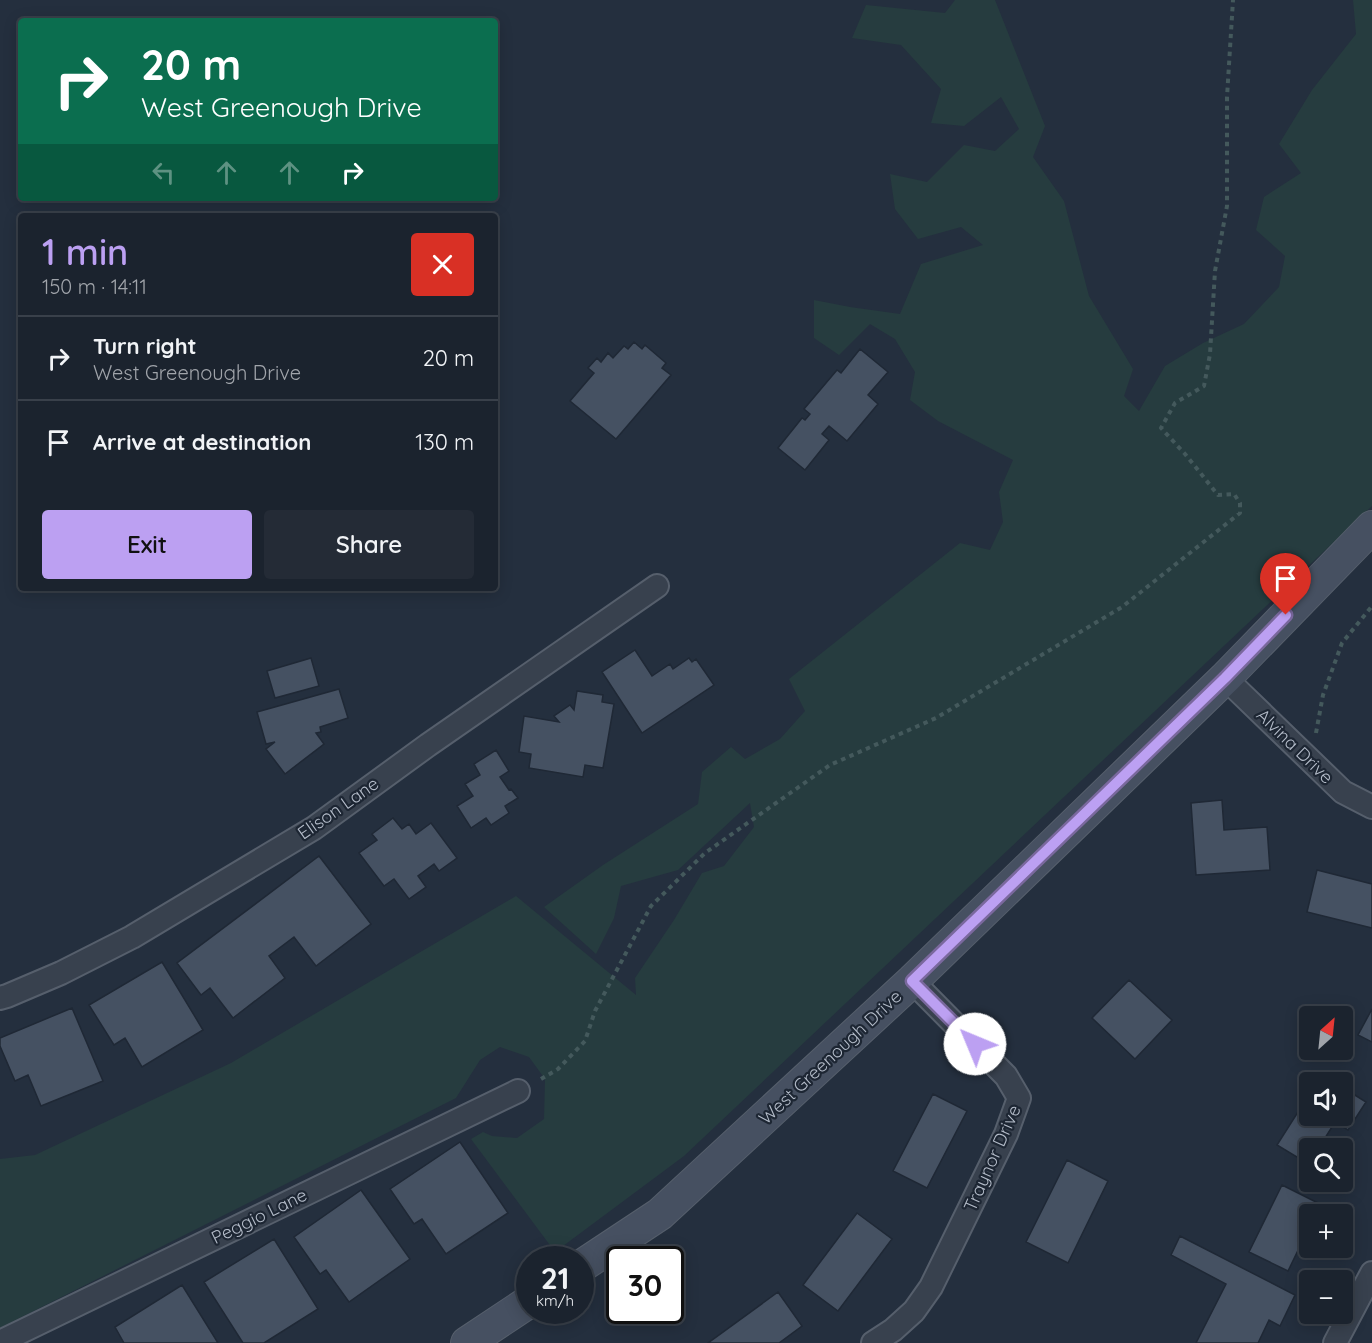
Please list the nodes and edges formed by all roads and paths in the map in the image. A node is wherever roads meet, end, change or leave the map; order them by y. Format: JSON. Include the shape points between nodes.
{"nodes":[{"id":1,"x":1233,"y":0,"type":"edge"},
{"id":2,"x":1372,"y":527,"type":"edge"},
{"id":3,"x":657,"y":586,"type":"dead end"},
{"id":4,"x":1372,"y":606,"type":"edge"},
{"id":5,"x":1225,"y":678,"type":"junction"},
{"id":6,"x":1310,"y":761,"type":"junction"},
{"id":7,"x":1372,"y":807,"type":"edge"},
{"id":8,"x":912,"y":981,"type":"junction"},
{"id":9,"x":0,"y":998,"type":"edge"},
{"id":10,"x":541,"y":1078,"type":"dead end"},
{"id":11,"x":518,"y":1090,"type":"dead end"},
{"id":12,"x":594,"y":1258,"type":"edge"},
{"id":13,"x":1372,"y":1273,"type":"edge"},
{"id":14,"x":516,"y":1310,"type":"edge"},
{"id":15,"x":0,"y":1342,"type":"edge"},
{"id":16,"x":467,"y":1343,"type":"edge"},
{"id":17,"x":873,"y":1343,"type":"edge"},
{"id":18,"x":1335,"y":1343,"type":"edge"}],
"edges":[{"from":1,"to":10,"type":"path","via":[[1227,97],[1227,206],[1215,271],[1210,354],[1204,386],[1175,404],[1161,428],[1218,495],[1234,494],[1240,503],[1240,513],[1122,607],[936,718],[830,765],[705,853],[651,906],[595,1011],[585,1041],[558,1069]]},
{"from":2,"to":5,"type":"street","name":"West Greenough Drive"},
{"from":3,"to":9,"type":"street","name":"Elison Lane","via":[[314,828],[132,937]]},
{"from":4,"to":6,"type":"path","via":[[1342,643],[1323,695]]},
{"from":5,"to":6,"type":"street","name":"Alvina Drive"},
{"from":5,"to":8,"type":"street","name":"West Greenough Drive"},
{"from":6,"to":7,"type":"street","name":"Alvina Drive","via":[[1342,792]]},
{"from":8,"to":12,"type":"street","name":"West Greenough Drive","via":[[660,1214]]},
{"from":8,"to":17,"type":"street","name":"Traynor Drive","via":[[1006,1076],[1019,1098],[1006,1134],[931,1287],[914,1311]]},
{"from":11,"to":15,"type":"street","name":"Peggio Lane"},
{"from":13,"to":18,"type":"street"},
{"from":14,"to":16,"type":"street"}]}
